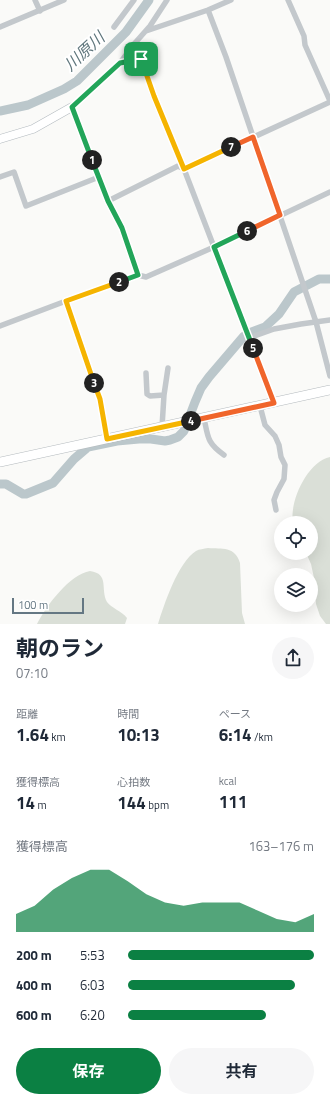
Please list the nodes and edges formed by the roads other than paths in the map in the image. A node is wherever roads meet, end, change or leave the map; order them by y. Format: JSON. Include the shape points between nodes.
{"nodes":[{"id":1,"x":35,"y":0,"type":"edge"},
{"id":2,"x":64,"y":0,"type":"edge"},
{"id":3,"x":134,"y":0,"type":"edge"},
{"id":4,"x":167,"y":0,"type":"edge"},
{"id":5,"x":231,"y":0,"type":"edge"},
{"id":6,"x":288,"y":0,"type":"edge"},
{"id":7,"x":208,"y":10,"type":"junction"},
{"id":8,"x":40,"y":11,"type":"junction"},
{"id":9,"x":0,"y":27,"type":"edge"},
{"id":10,"x":114,"y":27,"type":"dead end"},
{"id":11,"x":146,"y":31,"type":"junction"},
{"id":12,"x":135,"y":43,"type":"junction"},
{"id":13,"x":141,"y":59,"type":"junction"},
{"id":14,"x":120,"y":63,"type":"junction"},
{"id":15,"x":330,"y":101,"type":"edge"},
{"id":16,"x":72,"y":107,"type":"junction"},
{"id":17,"x":253,"y":137,"type":"junction"},
{"id":18,"x":0,"y":138,"type":"edge"},
{"id":19,"x":184,"y":169,"type":"junction"},
{"id":20,"x":0,"y":177,"type":"edge"},
{"id":21,"x":99,"y":177,"type":"junction"},
{"id":22,"x":330,"y":192,"type":"edge"},
{"id":23,"x":108,"y":201,"type":"junction"},
{"id":24,"x":280,"y":215,"type":"junction"},
{"id":25,"x":214,"y":247,"type":"junction"},
{"id":26,"x":138,"y":275,"type":"junction"},
{"id":27,"x":66,"y":301,"type":"junction"},
{"id":28,"x":330,"y":320,"type":"edge"},
{"id":29,"x":316,"y":322,"type":"junction"},
{"id":30,"x":0,"y":326,"type":"edge"},
{"id":31,"x":249,"y":338,"type":"junction"},
{"id":32,"x":168,"y":368,"type":"dead end"},
{"id":33,"x":146,"y":373,"type":"dead end"},
{"id":34,"x":330,"y":376,"type":"edge"},
{"id":35,"x":330,"y":390,"type":"edge"},
{"id":36,"x":164,"y":396,"type":"junction"},
{"id":37,"x":274,"y":403,"type":"junction"},
{"id":38,"x":260,"y":406,"type":"junction"},
{"id":39,"x":204,"y":418,"type":"junction"},
{"id":40,"x":162,"y":427,"type":"junction"},
{"id":41,"x":107,"y":439,"type":"junction"},
{"id":42,"x":224,"y":455,"type":"dead end"},
{"id":43,"x":0,"y":462,"type":"edge"},
{"id":44,"x":276,"y":510,"type":"dead end"}],
"edges":[{"from":1,"to":8,"type":"street"},
{"from":2,"to":8,"type":"street"},
{"from":3,"to":10,"type":"street"},
{"from":4,"to":11,"type":"street"},
{"from":5,"to":7,"type":"street"},
{"from":6,"to":15,"type":"street"},
{"from":7,"to":11,"type":"street"},
{"from":7,"to":17,"type":"street"},
{"from":8,"to":9,"type":"street"},
{"from":11,"to":12,"type":"street"},
{"from":12,"to":13,"type":"street"},
{"from":12,"to":14,"type":"street"},
{"from":13,"to":14,"type":"street"},
{"from":13,"to":19,"type":"street"},
{"from":14,"to":16,"type":"street"},
{"from":15,"to":17,"type":"street"},
{"from":16,"to":18,"type":"street","via":[[33,129]]},
{"from":16,"to":21,"type":"street"},
{"from":17,"to":19,"type":"street"},
{"from":17,"to":24,"type":"street"},
{"from":19,"to":23,"type":"street","via":[[178,166]]},
{"from":19,"to":25,"type":"street"},
{"from":20,"to":21,"type":"street","via":[[14,172],[26,206]]},
{"from":21,"to":23,"type":"street"},
{"from":22,"to":24,"type":"street"},
{"from":23,"to":26,"type":"street","via":[[122,228]]},
{"from":24,"to":25,"type":"street"},
{"from":24,"to":29,"type":"street"},
{"from":25,"to":26,"type":"street","via":[[146,277]]},
{"from":25,"to":31,"type":"street"},
{"from":26,"to":27,"type":"street"},
{"from":27,"to":30,"type":"street"},
{"from":27,"to":41,"type":"street","via":[[100,399]]},
{"from":28,"to":29,"type":"street"},
{"from":29,"to":31,"type":"street"},
{"from":29,"to":34,"type":"street"},
{"from":31,"to":37,"type":"street"},
{"from":32,"to":36,"type":"street"},
{"from":33,"to":36,"type":"street","via":[[147,394]]},
{"from":35,"to":37,"type":"main road"},
{"from":36,"to":40,"type":"street"},
{"from":37,"to":38,"type":"main road"},
{"from":38,"to":39,"type":"main road"},
{"from":38,"to":44,"type":"street","via":[[265,425],[275,436],[285,465],[284,478],[274,500]]},
{"from":39,"to":40,"type":"main road"},
{"from":39,"to":42,"type":"street","via":[[209,440],[214,448]]},
{"from":40,"to":41,"type":"main road"},
{"from":41,"to":43,"type":"main road"}]}
